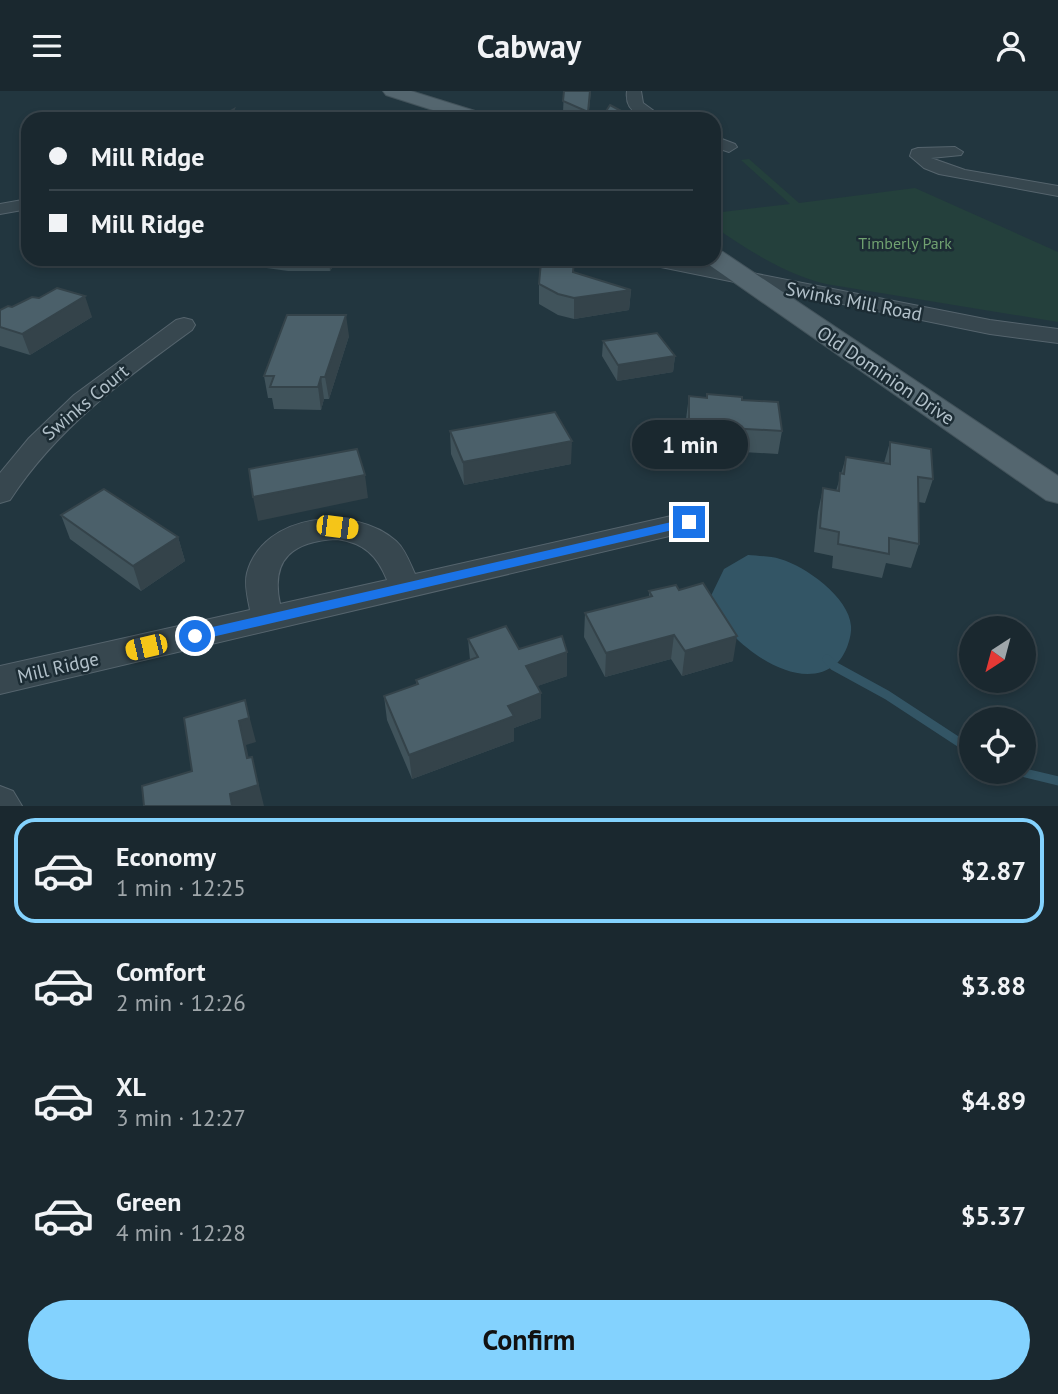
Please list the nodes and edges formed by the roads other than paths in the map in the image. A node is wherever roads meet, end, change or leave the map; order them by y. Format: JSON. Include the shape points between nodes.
{"nodes":[{"id":1,"x":391,"y":91,"type":"edge"},
{"id":2,"x":634,"y":91,"type":"edge"},
{"id":3,"x":458,"y":112,"type":"edge"},
{"id":4,"x":645,"y":112,"type":"edge"},
{"id":5,"x":956,"y":152,"type":"dead end"},
{"id":6,"x":1058,"y":191,"type":"edge"},
{"id":7,"x":21,"y":205,"type":"edge"},
{"id":8,"x":0,"y":209,"type":"edge"},
{"id":9,"x":721,"y":262,"type":"edge"},
{"id":10,"x":684,"y":266,"type":"edge"},
{"id":11,"x":749,"y":280,"type":"junction"},
{"id":12,"x":184,"y":325,"type":"dead end"},
{"id":13,"x":1058,"y":336,"type":"edge"},
{"id":14,"x":1058,"y":492,"type":"edge"},
{"id":15,"x":0,"y":493,"type":"edge"},
{"id":16,"x":689,"y":522,"type":"dead end"},
{"id":17,"x":405,"y":588,"type":"junction"},
{"id":18,"x":268,"y":619,"type":"junction"},
{"id":19,"x":0,"y":680,"type":"edge"}],
"edges":[{"from":1,"to":3,"type":"main road"},
{"from":2,"to":4,"type":"street","via":[[633,101]]},
{"from":5,"to":6,"type":"street","via":[[918,152],[918,156],[925,163],[961,174]]},
{"from":7,"to":8,"type":"street"},
{"from":9,"to":11,"type":"main road","name":"Old Dominion Drive"},
{"from":10,"to":11,"type":"street","name":"Swinks Mill Road"},
{"from":11,"to":13,"type":"street","name":"Swinks Mill Road"},
{"from":11,"to":14,"type":"main road","name":"Old Dominion Drive"},
{"from":12,"to":15,"type":"street","name":"Swinks Court","via":[[55,423]]},
{"from":16,"to":17,"type":"street","name":"Mill Ridge"},
{"from":17,"to":18,"type":"street","name":"Mill Ridge"},
{"from":17,"to":18,"type":"street","via":[[388,551],[371,536],[337,527],[294,536],[274,550],[263,571]]},
{"from":18,"to":19,"type":"street","name":"Mill Ridge"}]}
